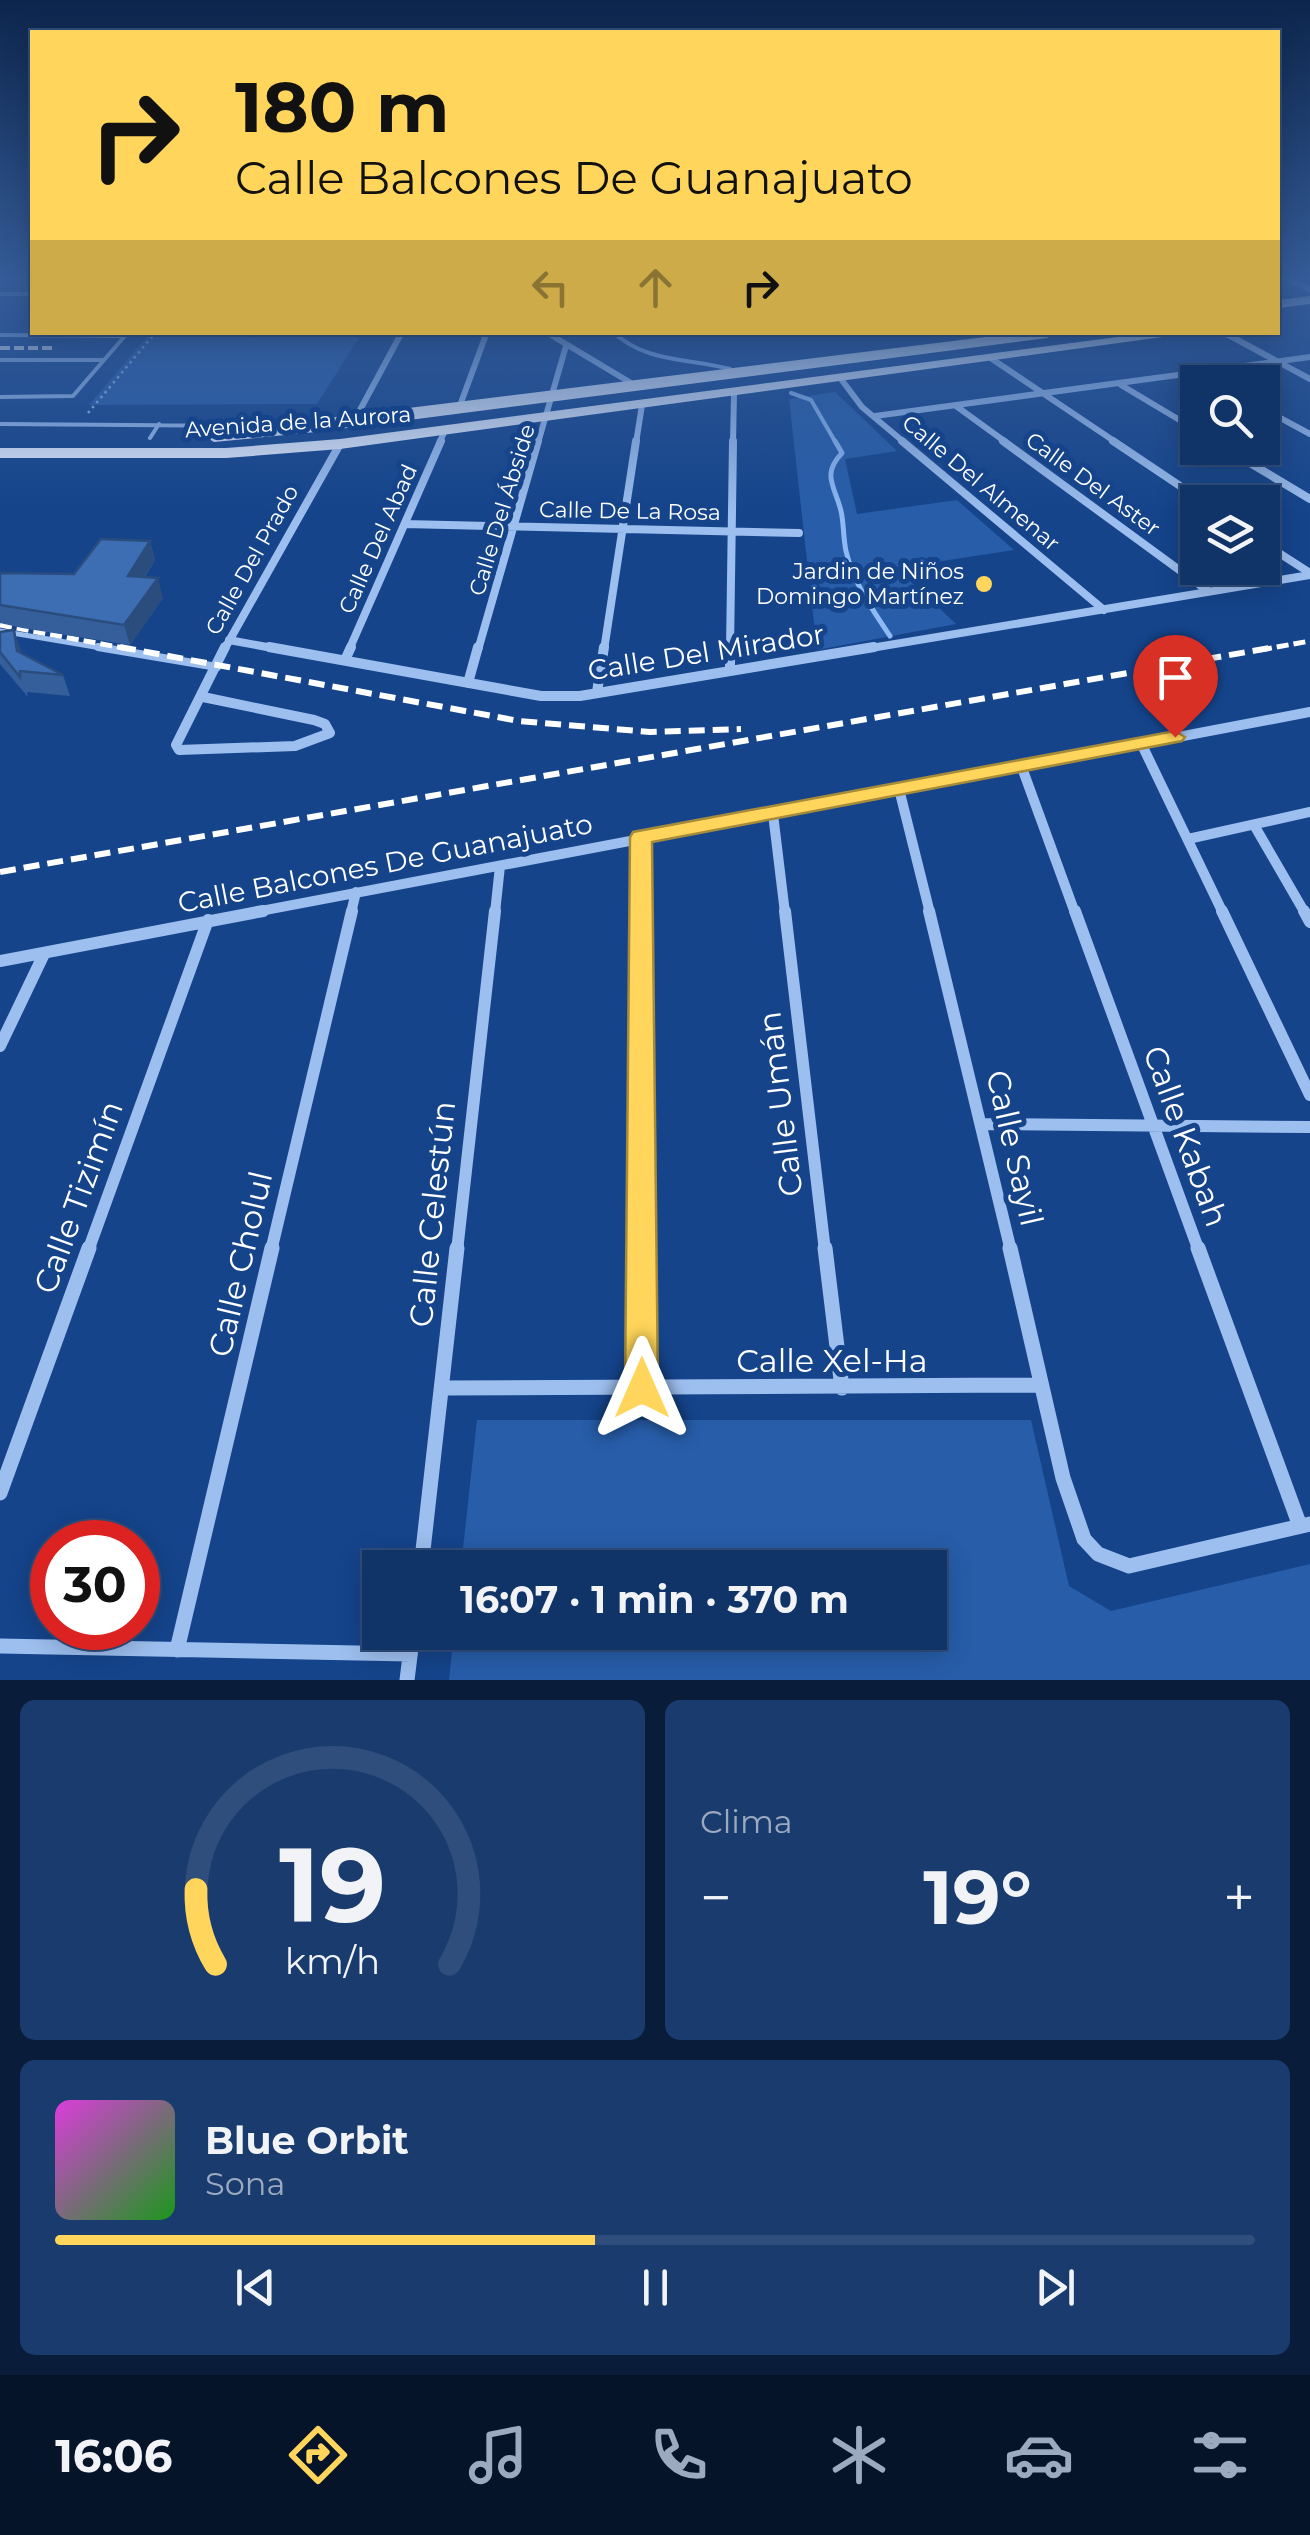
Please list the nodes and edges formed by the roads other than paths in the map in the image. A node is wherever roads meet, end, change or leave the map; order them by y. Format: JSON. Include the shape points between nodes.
{"nodes":[{"id":1,"x":387,"y":359,"type":"edge"},
{"id":2,"x":477,"y":359,"type":"edge"},
{"id":3,"x":562,"y":359,"type":"edge"},
{"id":4,"x":590,"y":359,"type":"edge"},
{"id":5,"x":846,"y":359,"type":"edge"},
{"id":6,"x":989,"y":359,"type":"edge"},
{"id":7,"x":992,"y":359,"type":"edge"},
{"id":8,"x":1272,"y":359,"type":"edge"},
{"id":9,"x":1294,"y":359,"type":"edge"},
{"id":10,"x":0,"y":360,"type":"edge"},
{"id":11,"x":104,"y":360,"type":"joint"},
{"id":12,"x":1277,"y":362,"type":"junction"},
{"id":13,"x":1255,"y":365,"type":"edge"},
{"id":14,"x":1180,"y":376,"type":"edge"},
{"id":15,"x":841,"y":378,"type":"junction"},
{"id":16,"x":1310,"y":379,"type":"edge"},
{"id":17,"x":1120,"y":384,"type":"junction"},
{"id":18,"x":637,"y":386,"type":"junction"},
{"id":19,"x":734,"y":394,"type":"junction"},
{"id":20,"x":1042,"y":394,"type":"junction"},
{"id":21,"x":0,"y":397,"type":"edge"},
{"id":22,"x":551,"y":397,"type":"junction"},
{"id":23,"x":642,"y":406,"type":"junction"},
{"id":24,"x":956,"y":406,"type":"junction"},
{"id":25,"x":459,"y":408,"type":"junction"},
{"id":26,"x":875,"y":416,"type":"junction"},
{"id":27,"x":548,"y":418,"type":"junction"},
{"id":28,"x":1280,"y":418,"type":"edge"},
{"id":29,"x":1180,"y":420,"type":"edge"},
{"id":30,"x":353,"y":423,"type":"junction"},
{"id":31,"x":0,"y":424,"type":"edge"},
{"id":32,"x":154,"y":431,"type":"junction"},
{"id":33,"x":444,"y":433,"type":"junction"},
{"id":34,"x":1310,"y":434,"type":"edge"},
{"id":35,"x":0,"y":439,"type":"edge"},
{"id":36,"x":340,"y":444,"type":"junction"},
{"id":37,"x":0,"y":453,"type":"edge"},
{"id":38,"x":1253,"y":465,"type":"edge"},
{"id":39,"x":1180,"y":486,"type":"edge"},
{"id":40,"x":1310,"y":499,"type":"edge"},
{"id":41,"x":405,"y":524,"type":"junction"},
{"id":42,"x":515,"y":526,"type":"junction"},
{"id":43,"x":625,"y":528,"type":"junction"},
{"id":44,"x":734,"y":532,"type":"junction"},
{"id":45,"x":799,"y":532,"type":"dead end"},
{"id":46,"x":1280,"y":554,"type":"edge"},
{"id":47,"x":1310,"y":574,"type":"edge"},
{"id":48,"x":1208,"y":591,"type":"junction"},
{"id":49,"x":1104,"y":610,"type":"junction"},
{"id":50,"x":0,"y":631,"type":"edge"},
{"id":51,"x":229,"y":640,"type":"junction"},
{"id":52,"x":345,"y":660,"type":"junction"},
{"id":53,"x":217,"y":667,"type":"junction"},
{"id":54,"x":730,"y":670,"type":"junction"},
{"id":55,"x":468,"y":683,"type":"junction"},
{"id":56,"x":596,"y":692,"type":"junction"},
{"id":57,"x":203,"y":696,"type":"junction"},
{"id":58,"x":1310,"y":712,"type":"edge"},
{"id":59,"x":1141,"y":743,"type":"junction"},
{"id":60,"x":1021,"y":765,"type":"junction"},
{"id":61,"x":899,"y":789,"type":"junction"},
{"id":62,"x":1310,"y":812,"type":"edge"},
{"id":63,"x":773,"y":814,"type":"junction"},
{"id":64,"x":1254,"y":824,"type":"junction"},
{"id":65,"x":641,"y":837,"type":"junction"},
{"id":66,"x":1188,"y":839,"type":"junction"},
{"id":67,"x":500,"y":866,"type":"junction"},
{"id":68,"x":356,"y":892,"type":"junction"},
{"id":69,"x":208,"y":920,"type":"junction"},
{"id":70,"x":1310,"y":922,"type":"edge"},
{"id":71,"x":44,"y":954,"type":"junction"},
{"id":72,"x":0,"y":961,"type":"edge"},
{"id":73,"x":0,"y":1046,"type":"edge"},
{"id":74,"x":1310,"y":1095,"type":"edge"},
{"id":75,"x":982,"y":1124,"type":"junction"},
{"id":76,"x":1153,"y":1126,"type":"junction"},
{"id":77,"x":1310,"y":1127,"type":"edge"},
{"id":78,"x":1041,"y":1385,"type":"junction"},
{"id":79,"x":444,"y":1388,"type":"junction"},
{"id":80,"x":642,"y":1388,"type":"junction"},
{"id":81,"x":842,"y":1388,"type":"junction"},
{"id":82,"x":0,"y":1494,"type":"edge"},
{"id":83,"x":1305,"y":1525,"type":"edge"},
{"id":84,"x":423,"y":1550,"type":"edge"},
{"id":85,"x":0,"y":1646,"type":"edge"},
{"id":86,"x":177,"y":1650,"type":"junction"},
{"id":87,"x":411,"y":1650,"type":"edge"},
{"id":88,"x":410,"y":1654,"type":"junction"},
{"id":89,"x":407,"y":1680,"type":"edge"}],
"edges":[{"from":1,"to":30,"type":"street"},
{"from":2,"to":25,"type":"street"},
{"from":3,"to":22,"type":"street","name":"Calle Del Ábside"},
{"from":4,"to":18,"type":"street"},
{"from":5,"to":18,"type":"main road","name":"Avenida de la Aurora"},
{"from":6,"to":15,"type":"main road","name":"Avenida de la Aurora"},
{"from":7,"to":20,"type":"street"},
{"from":8,"to":12,"type":"street"},
{"from":9,"to":12,"type":"street"},
{"from":10,"to":11,"type":"lane"},
{"from":11,"to":21,"type":"lane","via":[[73,396]]},
{"from":12,"to":13,"type":"street"},
{"from":12,"to":16,"type":"street"},
{"from":14,"to":17,"type":"street"},
{"from":15,"to":19,"type":"main road","name":"Avenida de la Aurora"},
{"from":15,"to":26,"type":"street","name":"Calle Del Almenar"},
{"from":17,"to":20,"type":"street"},
{"from":17,"to":29,"type":"street"},
{"from":18,"to":22,"type":"main road","name":"Avenida de la Aurora"},
{"from":19,"to":23,"type":"main road","name":"Avenida de la Aurora"},
{"from":19,"to":44,"type":"street"},
{"from":20,"to":24,"type":"street"},
{"from":20,"to":39,"type":"street"},
{"from":22,"to":25,"type":"main road","name":"Avenida de la Aurora"},
{"from":22,"to":27,"type":"street","name":"Calle Del Ábside"},
{"from":23,"to":27,"type":"main road","name":"Avenida de la Aurora"},
{"from":23,"to":43,"type":"street"},
{"from":24,"to":26,"type":"street"},
{"from":24,"to":48,"type":"street","name":"Calle Del Aster"},
{"from":25,"to":30,"type":"main road","name":"Avenida de la Aurora"},
{"from":26,"to":49,"type":"street","name":"Calle Del Almenar"},
{"from":27,"to":33,"type":"main road","name":"Avenida de la Aurora"},
{"from":27,"to":42,"type":"street","name":"Calle Del Ábside"},
{"from":28,"to":34,"type":"street"},
{"from":30,"to":32,"type":"main road","name":"Avenida de la Aurora"},
{"from":31,"to":32,"type":"lane"},
{"from":32,"to":35,"type":"main road","name":"Avenida de la Aurora"},
{"from":33,"to":36,"type":"main road","name":"Avenida de la Aurora"},
{"from":33,"to":41,"type":"street","name":"Calle Del Abad"},
{"from":36,"to":37,"type":"main road","name":"Avenida de la Aurora","via":[[226,453]]},
{"from":36,"to":51,"type":"street","name":"Calle Del Prado"},
{"from":38,"to":40,"type":"street"},
{"from":41,"to":42,"type":"street","name":"Calle De La Rosa"},
{"from":41,"to":52,"type":"street","name":"Calle Del Abad"},
{"from":42,"to":43,"type":"street","name":"Calle De La Rosa"},
{"from":42,"to":55,"type":"street","name":"Calle Del Ábside"},
{"from":43,"to":44,"type":"street","name":"Calle De La Rosa"},
{"from":43,"to":56,"type":"street"},
{"from":44,"to":45,"type":"street","name":"Calle De La Rosa"},
{"from":44,"to":54,"type":"street"},
{"from":46,"to":47,"type":"street"},
{"from":47,"to":48,"type":"street","name":"Calle Del Mirador"},
{"from":48,"to":49,"type":"street","name":"Calle Del Mirador"},
{"from":49,"to":54,"type":"street","name":"Calle Del Mirador"},
{"from":50,"to":53,"type":"lane"},
{"from":51,"to":52,"type":"street","name":"Calle Del Mirador"},
{"from":51,"to":53,"type":"street","name":"Calle Del Prado"},
{"from":52,"to":55,"type":"street","name":"Calle Del Mirador"},
{"from":53,"to":57,"type":"street","name":"Calle Del Prado"},
{"from":54,"to":56,"type":"street","name":"Calle Del Mirador"},
{"from":55,"to":56,"type":"street","name":"Calle Del Mirador","via":[[542,696]]},
{"from":57,"to":57,"type":"street","name":"Calle Del Prado","via":[[314,720],[330,733],[295,746],[182,751],[176,745]]},
{"from":58,"to":59,"type":"street","name":"Calle Balcones De Guanajuato"},
{"from":59,"to":60,"type":"street","name":"Calle Balcones De Guanajuato"},
{"from":59,"to":66,"type":"street"},
{"from":60,"to":61,"type":"street","name":"Calle Balcones De Guanajuato"},
{"from":60,"to":76,"type":"street","name":"Calle Kabah"},
{"from":61,"to":63,"type":"street","name":"Calle Balcones De Guanajuato"},
{"from":61,"to":75,"type":"street","name":"Calle Sayil"},
{"from":62,"to":64,"type":"street"},
{"from":63,"to":65,"type":"street","name":"Calle Balcones De Guanajuato"},
{"from":63,"to":81,"type":"street","name":"Calle Umán"},
{"from":64,"to":66,"type":"street"},
{"from":64,"to":70,"type":"street"},
{"from":65,"to":67,"type":"street","name":"Calle Balcones De Guanajuato"},
{"from":65,"to":80,"type":"street"},
{"from":66,"to":74,"type":"street"},
{"from":67,"to":68,"type":"street","name":"Calle Balcones De Guanajuato"},
{"from":67,"to":79,"type":"street","name":"Calle Celestún"},
{"from":68,"to":69,"type":"street","name":"Calle Balcones De Guanajuato"},
{"from":68,"to":86,"type":"street","name":"Calle Cholul"},
{"from":69,"to":71,"type":"street","name":"Calle Balcones De Guanajuato"},
{"from":69,"to":82,"type":"street","name":"Calle Tizimín"},
{"from":71,"to":72,"type":"street","name":"Calle Balcones De Guanajuato"},
{"from":71,"to":73,"type":"street"},
{"from":75,"to":76,"type":"street"},
{"from":75,"to":78,"type":"street","name":"Calle Sayil"},
{"from":76,"to":77,"type":"street"},
{"from":76,"to":83,"type":"street","name":"Calle Kabah"},
{"from":78,"to":81,"type":"street","name":"Calle Xel-Ha"},
{"from":78,"to":83,"type":"street","name":"Calle Sayil","via":[[1075,1520],[1098,1554],[1130,1566]]},
{"from":79,"to":80,"type":"street","name":"Calle Xel-Ha"},
{"from":79,"to":84,"type":"street","name":"Calle Celestún"},
{"from":80,"to":81,"type":"street","name":"Calle Xel-Ha"},
{"from":85,"to":86,"type":"street"},
{"from":86,"to":88,"type":"street"},
{"from":87,"to":88,"type":"street"},
{"from":88,"to":89,"type":"street"}]}
